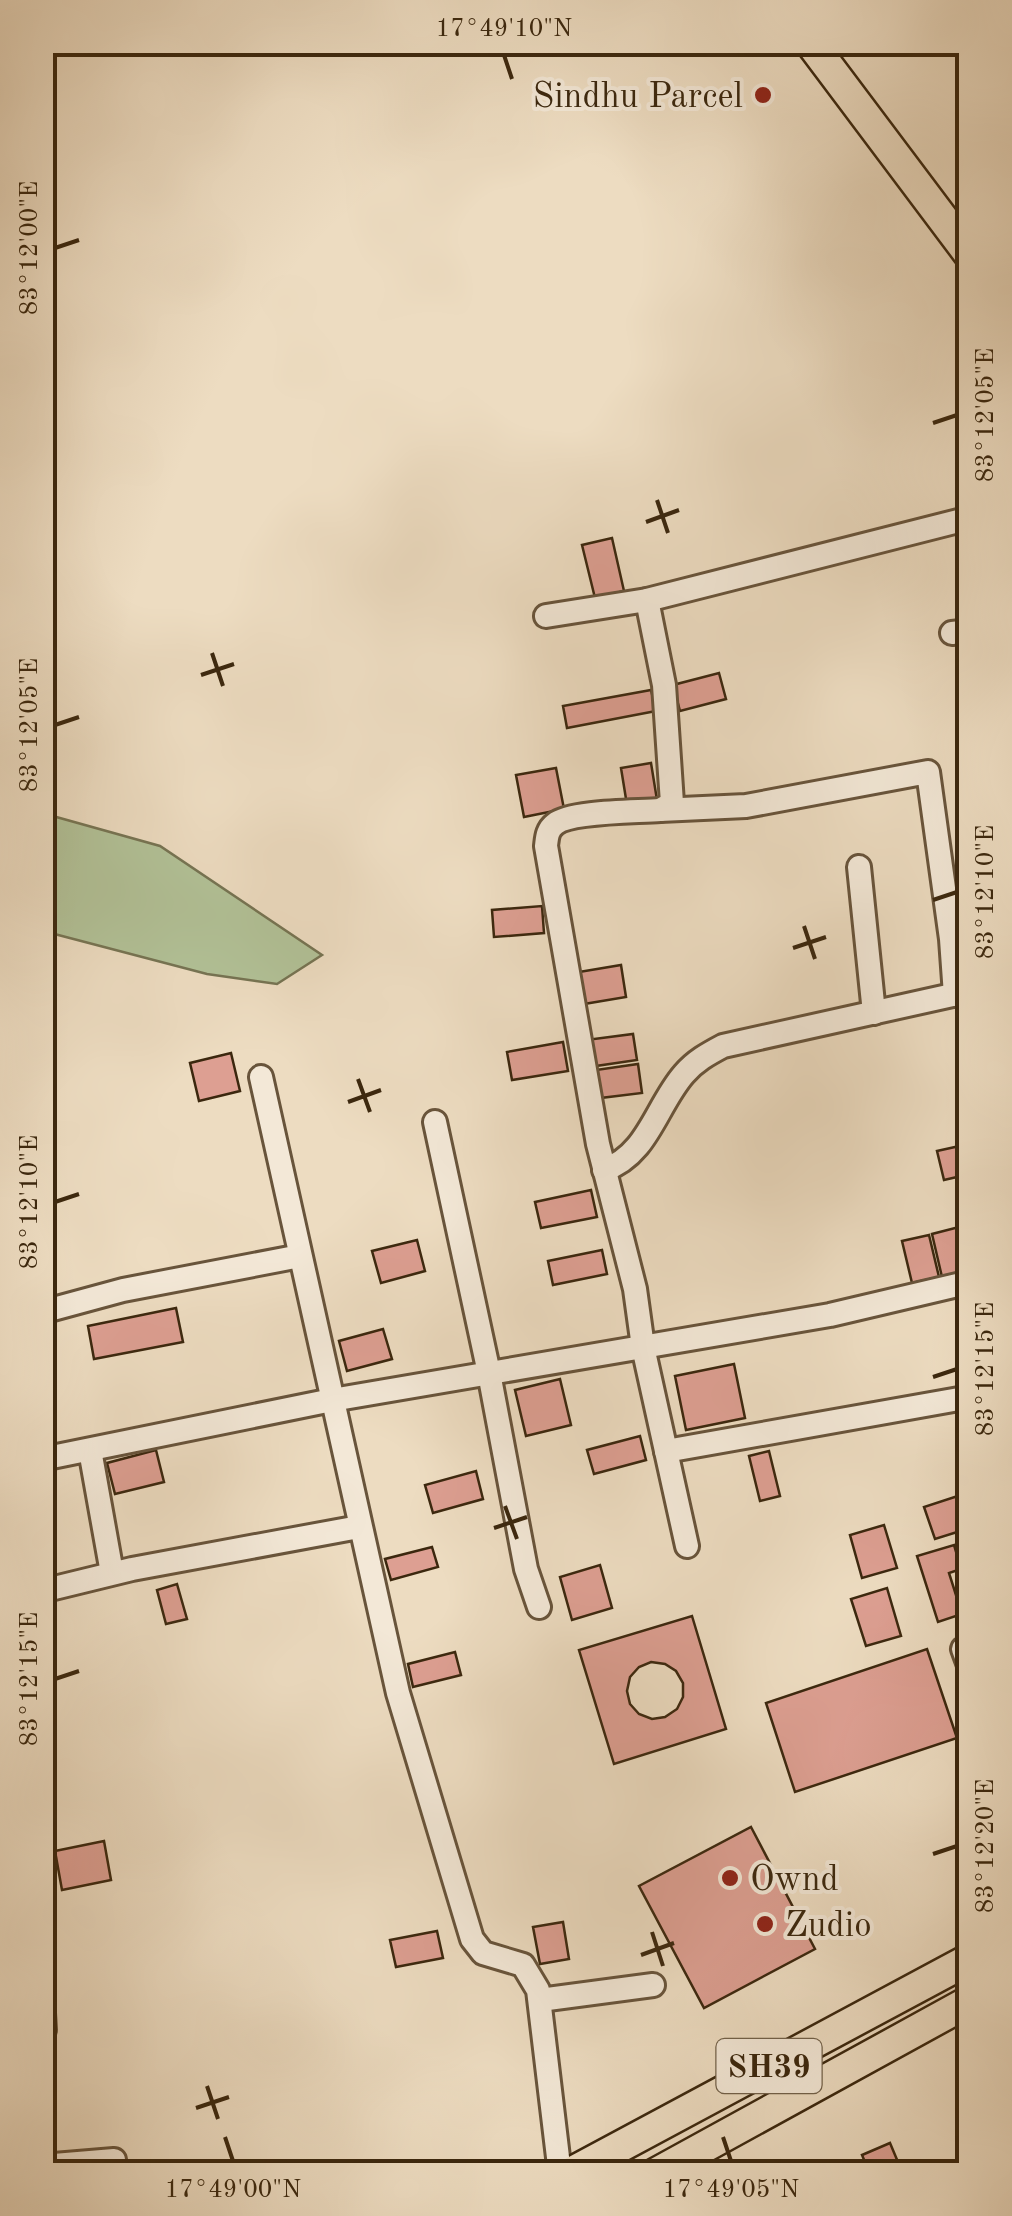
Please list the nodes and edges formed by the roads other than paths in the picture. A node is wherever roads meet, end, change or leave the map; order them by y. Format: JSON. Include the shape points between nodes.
{"nodes":[{"id":1,"x":810,"y":42,"type":"edge"},
{"id":2,"x":970,"y":256,"type":"edge"},
{"id":3,"x":970,"y":518,"type":"edge"},
{"id":4,"x":646,"y":600,"type":"junction"},
{"id":5,"x":546,"y":616,"type":"dead end"},
{"id":6,"x":660,"y":810,"type":"junction"},
{"id":7,"x":859,"y":867,"type":"dead end"},
{"id":8,"x":962,"y":993,"type":"edge"},
{"id":9,"x":874,"y":1013,"type":"junction"},
{"id":10,"x":261,"y":1077,"type":"dead end"},
{"id":11,"x":434,"y":1122,"type":"dead end"},
{"id":12,"x":604,"y":1170,"type":"junction"},
{"id":13,"x":300,"y":1256,"type":"junction"},
{"id":14,"x":970,"y":1282,"type":"edge"},
{"id":15,"x":42,"y":1312,"type":"edge"},
{"id":16,"x":643,"y":1346,"type":"junction"},
{"id":17,"x":490,"y":1373,"type":"junction"},
{"id":18,"x":959,"y":1399,"type":"dead end"},
{"id":19,"x":332,"y":1400,"type":"junction"},
{"id":20,"x":90,"y":1450,"type":"junction"},
{"id":21,"x":666,"y":1451,"type":"junction"},
{"id":22,"x":42,"y":1459,"type":"edge"},
{"id":23,"x":360,"y":1527,"type":"junction"},
{"id":24,"x":687,"y":1546,"type":"dead end"},
{"id":25,"x":112,"y":1573,"type":"junction"},
{"id":26,"x":42,"y":1591,"type":"edge"},
{"id":27,"x":540,"y":1607,"type":"dead end"},
{"id":28,"x":970,"y":1959,"type":"edge"},
{"id":29,"x":970,"y":1973,"type":"edge"},
{"id":30,"x":653,"y":1985,"type":"dead end"},
{"id":31,"x":42,"y":1996,"type":"edge"},
{"id":32,"x":540,"y":2000,"type":"junction"},
{"id":33,"x":970,"y":2001,"type":"edge"},
{"id":34,"x":44,"y":2030,"type":"edge"},
{"id":35,"x":114,"y":2160,"type":"dead end"},
{"id":36,"x":42,"y":2166,"type":"edge"},
{"id":37,"x":560,"y":2174,"type":"edge"},
{"id":38,"x":569,"y":2174,"type":"edge"},
{"id":39,"x":608,"y":2174,"type":"edge"},
{"id":40,"x":654,"y":2174,"type":"edge"}],
"edges":[{"from":1,"to":2,"type":"main road"},
{"from":3,"to":4,"type":"street"},
{"from":4,"to":5,"type":"street"},
{"from":4,"to":6,"type":"street","via":[[664,686],[673,798]]},
{"from":6,"to":8,"type":"street","via":[[746,806],[928,772]]},
{"from":6,"to":12,"type":"street","via":[[566,820],[547,835]]},
{"from":7,"to":9,"type":"street"},
{"from":8,"to":9,"type":"street"},
{"from":9,"to":12,"type":"street","via":[[724,1046],[699,1059],[633,1153]]},
{"from":10,"to":13,"type":"street"},
{"from":11,"to":17,"type":"street"},
{"from":12,"to":16,"type":"street"},
{"from":13,"to":15,"type":"street"},
{"from":13,"to":19,"type":"street"},
{"from":14,"to":16,"type":"street","via":[[830,1315]]},
{"from":16,"to":17,"type":"street"},
{"from":16,"to":21,"type":"street"},
{"from":17,"to":19,"type":"street"},
{"from":17,"to":27,"type":"street","via":[[526,1569]]},
{"from":18,"to":21,"type":"street"},
{"from":19,"to":20,"type":"street"},
{"from":19,"to":23,"type":"street"},
{"from":20,"to":22,"type":"street"},
{"from":20,"to":25,"type":"street"},
{"from":21,"to":24,"type":"street"},
{"from":23,"to":25,"type":"street"},
{"from":23,"to":32,"type":"street","via":[[398,1693],[472,1939],[483,1953],[530,1971]]},
{"from":25,"to":26,"type":"street"},
{"from":28,"to":38,"type":"main road","number":"SH39"},
{"from":29,"to":39,"type":"main road"},
{"from":30,"to":32,"type":"street"},
{"from":31,"to":34,"type":"street"},
{"from":32,"to":37,"type":"street"},
{"from":33,"to":40,"type":"main road","number":"SH39"},
{"from":35,"to":36,"type":"street"}]}
